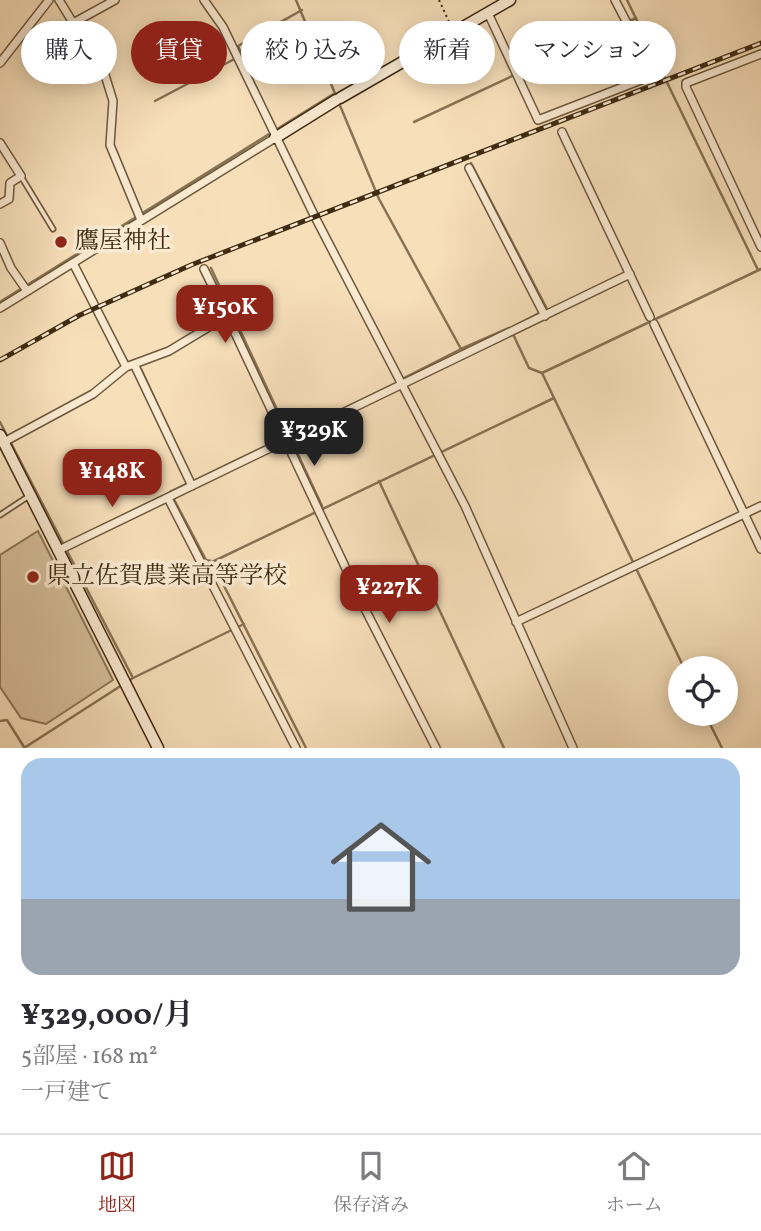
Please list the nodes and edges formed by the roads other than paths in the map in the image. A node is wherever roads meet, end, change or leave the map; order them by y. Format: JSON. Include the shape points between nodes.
{"nodes":[{"id":1,"x":49,"y":0,"type":"edge"},
{"id":2,"x":59,"y":0,"type":"edge"},
{"id":3,"x":115,"y":0,"type":"edge"},
{"id":4,"x":204,"y":0,"type":"edge"},
{"id":5,"x":510,"y":0,"type":"edge"},
{"id":6,"x":615,"y":0,"type":"edge"},
{"id":7,"x":488,"y":13,"type":"junction"},
{"id":8,"x":74,"y":21,"type":"edge"},
{"id":9,"x":77,"y":21,"type":"edge"},
{"id":10,"x":761,"y":54,"type":"edge"},
{"id":11,"x":0,"y":63,"type":"edge"},
{"id":12,"x":108,"y":84,"type":"edge"},
{"id":13,"x":562,"y":132,"type":"dead end"},
{"id":14,"x":273,"y":134,"type":"junction"},
{"id":15,"x":0,"y":143,"type":"edge"},
{"id":16,"x":468,"y":168,"type":"dead end"},
{"id":17,"x":21,"y":176,"type":"junction"},
{"id":18,"x":0,"y":204,"type":"edge"},
{"id":19,"x":140,"y":218,"type":"junction"},
{"id":20,"x":52,"y":229,"type":"dead end"},
{"id":21,"x":0,"y":243,"type":"edge"},
{"id":22,"x":761,"y":247,"type":"edge"},
{"id":23,"x":73,"y":263,"type":"junction"},
{"id":24,"x":204,"y":269,"type":"dead end"},
{"id":25,"x":630,"y":274,"type":"junction"},
{"id":26,"x":25,"y":289,"type":"junction"},
{"id":27,"x":0,"y":308,"type":"edge"},
{"id":28,"x":543,"y":313,"type":"junction"},
{"id":29,"x":227,"y":316,"type":"junction"},
{"id":30,"x":135,"y":366,"type":"junction"},
{"id":31,"x":126,"y":367,"type":"junction"},
{"id":32,"x":403,"y":384,"type":"junction"},
{"id":33,"x":6,"y":439,"type":"edge"},
{"id":34,"x":289,"y":439,"type":"junction"},
{"id":35,"x":191,"y":483,"type":"junction"},
{"id":36,"x":29,"y":496,"type":"junction"},
{"id":37,"x":171,"y":496,"type":"junction"},
{"id":38,"x":761,"y":506,"type":"edge"},
{"id":39,"x":745,"y":514,"type":"junction"},
{"id":40,"x":0,"y":515,"type":"edge"},
{"id":41,"x":62,"y":549,"type":"junction"},
{"id":42,"x":761,"y":549,"type":"edge"},
{"id":43,"x":516,"y":622,"type":"junction"},
{"id":44,"x":158,"y":748,"type":"edge"},
{"id":45,"x":296,"y":748,"type":"edge"},
{"id":46,"x":436,"y":748,"type":"edge"},
{"id":47,"x":573,"y":748,"type":"edge"}],
"edges":[{"from":1,"to":11,"type":"street"},
{"from":2,"to":8,"type":"street"},
{"from":3,"to":9,"type":"street"},
{"from":4,"to":14,"type":"street","via":[[223,27]]},
{"from":5,"to":7,"type":"main road"},
{"from":6,"to":7,"type":"street","via":[[654,75],[538,120]]},
{"from":7,"to":14,"type":"main road"},
{"from":10,"to":22,"type":"street","via":[[686,83]]},
{"from":12,"to":19,"type":"street","via":[[113,102],[110,145]]},
{"from":13,"to":25,"type":"street"},
{"from":14,"to":19,"type":"street"},
{"from":14,"to":32,"type":"street"},
{"from":15,"to":17,"type":"street"},
{"from":16,"to":28,"type":"street"},
{"from":17,"to":18,"type":"street","via":[[10,183],[9,199]]},
{"from":17,"to":20,"type":"lane"},
{"from":19,"to":23,"type":"street"},
{"from":21,"to":26,"type":"street"},
{"from":23,"to":26,"type":"street"},
{"from":23,"to":31,"type":"street"},
{"from":24,"to":29,"type":"street"},
{"from":25,"to":28,"type":"street"},
{"from":25,"to":39,"type":"street"},
{"from":26,"to":27,"type":"street"},
{"from":28,"to":32,"type":"street"},
{"from":29,"to":30,"type":"street"},
{"from":29,"to":34,"type":"street"},
{"from":30,"to":31,"type":"street"},
{"from":30,"to":35,"type":"street"},
{"from":31,"to":33,"type":"street","via":[[93,394]]},
{"from":32,"to":34,"type":"street"},
{"from":32,"to":43,"type":"street"},
{"from":33,"to":36,"type":"main road"},
{"from":34,"to":35,"type":"street"},
{"from":34,"to":46,"type":"street","via":[[318,510]]},
{"from":35,"to":37,"type":"street"},
{"from":36,"to":40,"type":"lane"},
{"from":36,"to":41,"type":"main road"},
{"from":37,"to":41,"type":"street"},
{"from":37,"to":45,"type":"street"},
{"from":38,"to":39,"type":"street"},
{"from":39,"to":42,"type":"street"},
{"from":39,"to":43,"type":"street"},
{"from":41,"to":44,"type":"main road"},
{"from":43,"to":47,"type":"street"}]}
